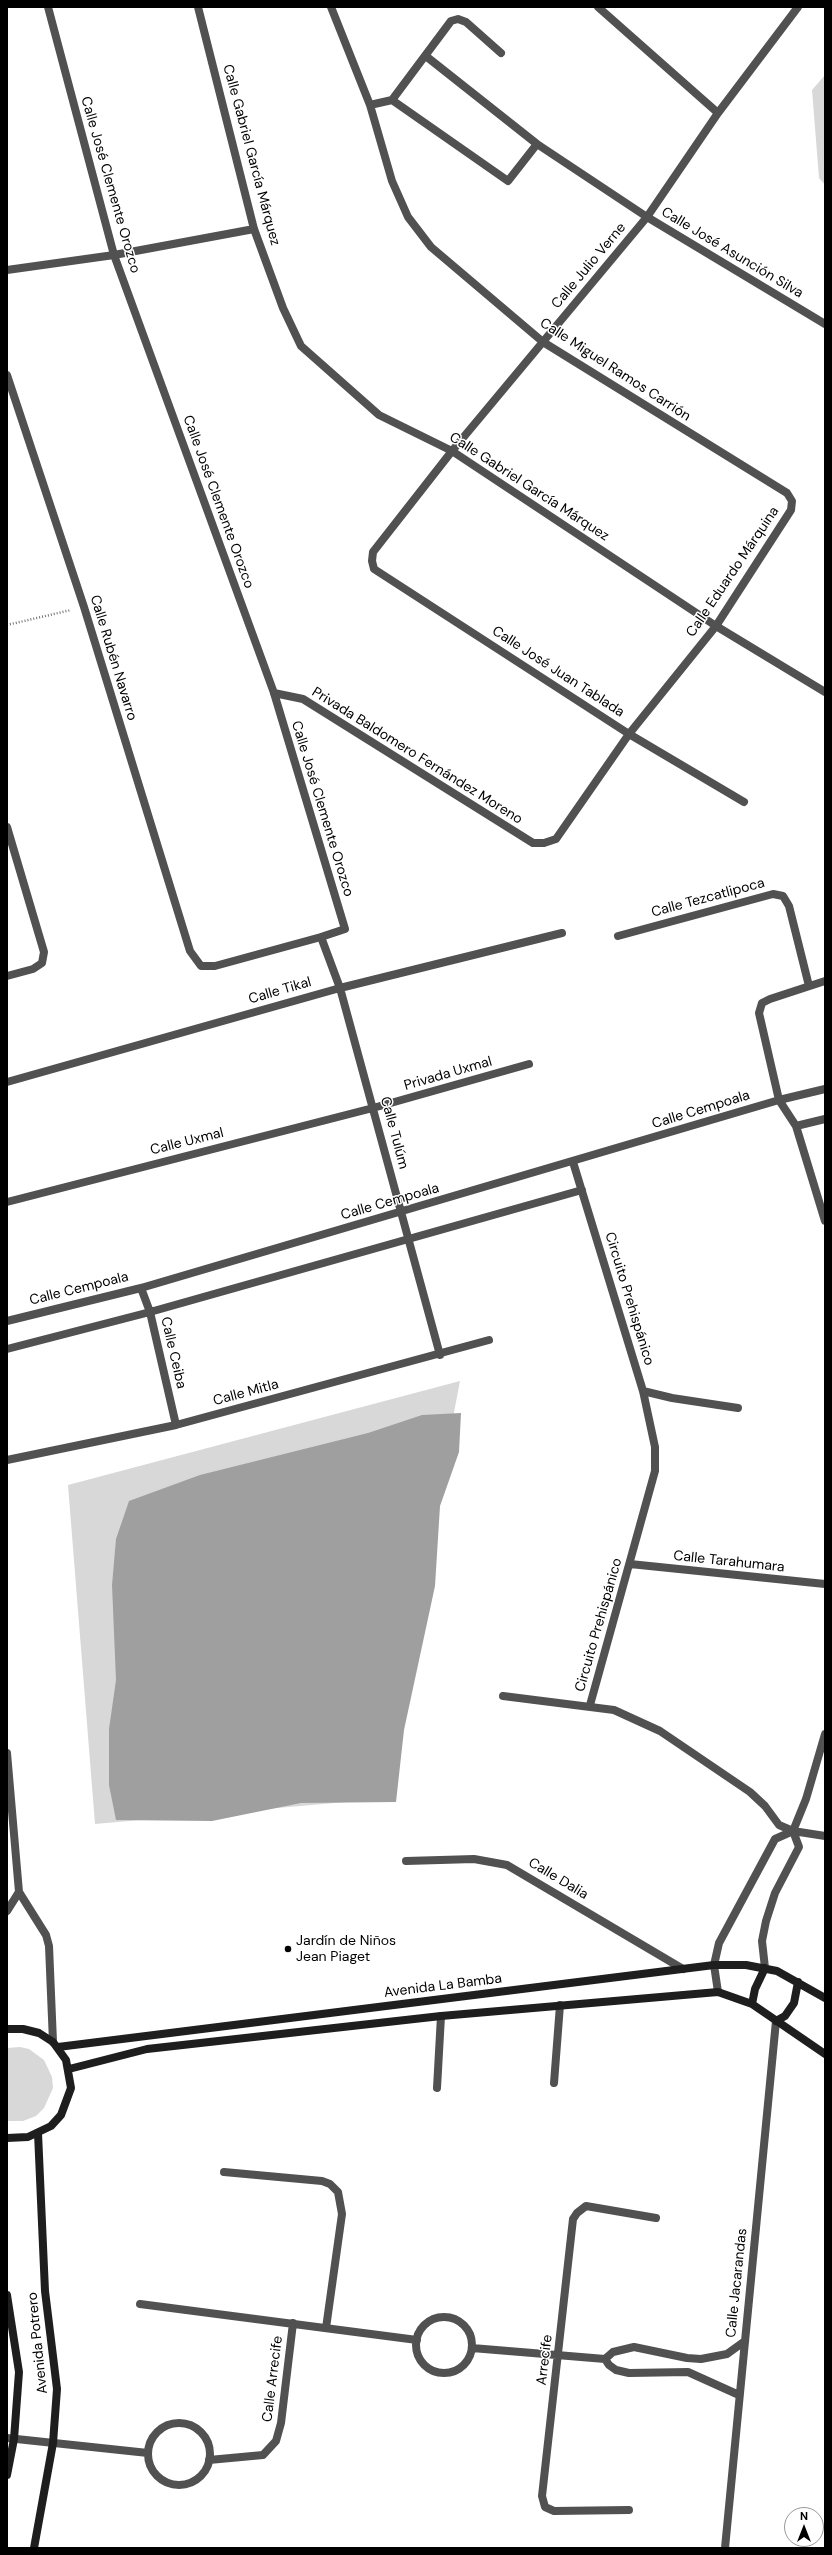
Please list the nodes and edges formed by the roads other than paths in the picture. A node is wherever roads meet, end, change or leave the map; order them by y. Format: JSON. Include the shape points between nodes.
{"nodes":[{"id":1,"x":48,"y":7,"type":"edge"},
{"id":2,"x":198,"y":7,"type":"edge"},
{"id":3,"x":330,"y":7,"type":"edge"},
{"id":4,"x":598,"y":7,"type":"edge"},
{"id":5,"x":798,"y":7,"type":"edge"},
{"id":6,"x":501,"y":53,"type":"dead end"},
{"id":7,"x":426,"y":57,"type":"junction"},
{"id":8,"x":392,"y":100,"type":"junction"},
{"id":9,"x":370,"y":105,"type":"junction"},
{"id":10,"x":718,"y":113,"type":"junction"},
{"id":11,"x":537,"y":144,"type":"junction"},
{"id":12,"x":647,"y":217,"type":"junction"},
{"id":13,"x":254,"y":229,"type":"junction"},
{"id":14,"x":114,"y":255,"type":"junction"},
{"id":15,"x":7,"y":270,"type":"edge"},
{"id":16,"x":825,"y":324,"type":"edge"},
{"id":17,"x":543,"y":342,"type":"junction"},
{"id":18,"x":7,"y":375,"type":"edge"},
{"id":19,"x":452,"y":451,"type":"junction"},
{"id":20,"x":792,"y":501,"type":"joint"},
{"id":21,"x":373,"y":552,"type":"joint"},
{"id":22,"x":716,"y":626,"type":"junction"},
{"id":23,"x":825,"y":692,"type":"edge"},
{"id":24,"x":274,"y":693,"type":"junction"},
{"id":25,"x":629,"y":734,"type":"junction"},
{"id":26,"x":744,"y":802,"type":"dead end"},
{"id":27,"x":7,"y":827,"type":"edge"},
{"id":28,"x":544,"y":843,"type":"joint"},
{"id":29,"x":562,"y":933,"type":"dead end"},
{"id":30,"x":618,"y":936,"type":"dead end"},
{"id":31,"x":320,"y":937,"type":"junction"},
{"id":32,"x":7,"y":976,"type":"edge"},
{"id":33,"x":825,"y":981,"type":"edge"},
{"id":34,"x":809,"y":986,"type":"junction"},
{"id":35,"x":340,"y":988,"type":"junction"},
{"id":36,"x":529,"y":1064,"type":"dead end"},
{"id":37,"x":7,"y":1082,"type":"edge"},
{"id":38,"x":825,"y":1089,"type":"edge"},
{"id":39,"x":779,"y":1100,"type":"junction"},
{"id":40,"x":373,"y":1108,"type":"junction"},
{"id":41,"x":825,"y":1119,"type":"edge"},
{"id":42,"x":796,"y":1126,"type":"junction"},
{"id":43,"x":573,"y":1162,"type":"junction"},
{"id":44,"x":582,"y":1190,"type":"junction"},
{"id":45,"x":822,"y":1201,"type":"edge"},
{"id":46,"x":7,"y":1202,"type":"edge"},
{"id":47,"x":401,"y":1212,"type":"junction"},
{"id":48,"x":825,"y":1221,"type":"edge"},
{"id":49,"x":410,"y":1239,"type":"junction"},
{"id":50,"x":141,"y":1288,"type":"junction"},
{"id":51,"x":150,"y":1312,"type":"junction"},
{"id":52,"x":7,"y":1321,"type":"edge"},
{"id":53,"x":489,"y":1340,"type":"dead end"},
{"id":54,"x":7,"y":1349,"type":"edge"},
{"id":55,"x":440,"y":1355,"type":"junction"},
{"id":56,"x":643,"y":1391,"type":"junction"},
{"id":57,"x":738,"y":1408,"type":"dead end"},
{"id":58,"x":176,"y":1425,"type":"junction"},
{"id":59,"x":7,"y":1460,"type":"edge"},
{"id":60,"x":630,"y":1564,"type":"junction"},
{"id":61,"x":825,"y":1584,"type":"edge"},
{"id":62,"x":503,"y":1696,"type":"dead end"},
{"id":63,"x":590,"y":1705,"type":"junction"},
{"id":64,"x":825,"y":1734,"type":"edge"},
{"id":65,"x":7,"y":1753,"type":"edge"},
{"id":66,"x":9,"y":1801,"type":"edge"},
{"id":67,"x":793,"y":1831,"type":"junction"},
{"id":68,"x":825,"y":1836,"type":"edge"},
{"id":69,"x":406,"y":1860,"type":"dead end"},
{"id":70,"x":19,"y":1892,"type":"junction"},
{"id":71,"x":7,"y":1911,"type":"edge"},
{"id":72,"x":714,"y":1965,"type":"junction"},
{"id":73,"x":765,"y":1968,"type":"junction"},
{"id":74,"x":682,"y":1969,"type":"junction"},
{"id":75,"x":798,"y":1982,"type":"junction"},
{"id":76,"x":718,"y":1992,"type":"junction"},
{"id":77,"x":825,"y":1998,"type":"edge"},
{"id":78,"x":752,"y":2004,"type":"junction"},
{"id":79,"x":560,"y":2005,"type":"junction"},
{"id":80,"x":441,"y":2016,"type":"junction"},
{"id":81,"x":776,"y":2021,"type":"junction"},
{"id":82,"x":7,"y":2029,"type":"edge"},
{"id":83,"x":55,"y":2045,"type":"junction"},
{"id":84,"x":825,"y":2054,"type":"edge"},
{"id":85,"x":69,"y":2069,"type":"junction"},
{"id":86,"x":554,"y":2083,"type":"dead end"},
{"id":87,"x":437,"y":2088,"type":"dead end"},
{"id":88,"x":38,"y":2133,"type":"junction"},
{"id":89,"x":7,"y":2138,"type":"edge"},
{"id":90,"x":224,"y":2172,"type":"dead end"},
{"id":91,"x":656,"y":2218,"type":"dead end"},
{"id":92,"x":7,"y":2294,"type":"edge"},
{"id":93,"x":140,"y":2304,"type":"dead end"},
{"id":94,"x":293,"y":2323,"type":"junction"},
{"id":95,"x":326,"y":2328,"type":"junction"},
{"id":96,"x":417,"y":2340,"type":"junction"},
{"id":97,"x":745,"y":2341,"type":"junction"},
{"id":98,"x":472,"y":2348,"type":"junction"},
{"id":99,"x":559,"y":2355,"type":"junction"},
{"id":100,"x":605,"y":2359,"type":"junction"},
{"id":101,"x":739,"y":2395,"type":"junction"},
{"id":102,"x":11,"y":2439,"type":"edge"},
{"id":103,"x":53,"y":2443,"type":"junction"},
{"id":104,"x":148,"y":2453,"type":"junction"},
{"id":105,"x":209,"y":2460,"type":"junction"},
{"id":106,"x":7,"y":2475,"type":"edge"},
{"id":107,"x":629,"y":2510,"type":"dead end"},
{"id":108,"x":34,"y":2548,"type":"edge"},
{"id":109,"x":725,"y":2548,"type":"edge"}],
"edges":[{"from":1,"to":14,"type":"street","name":"Calle José Clemente Orozco"},
{"from":2,"to":13,"type":"street","name":"Calle Gabriel García Márquez"},
{"from":3,"to":9,"type":"street","name":"Calle Miguel Ramos Carrión"},
{"from":4,"to":10,"type":"street"},
{"from":5,"to":10,"type":"street","name":"Calle Julio Verne"},
{"from":6,"to":7,"type":"street","via":[[466,22],[458,19],[451,21]]},
{"from":7,"to":8,"type":"street"},
{"from":7,"to":11,"type":"street","name":"Calle José Asunción Silva"},
{"from":8,"to":9,"type":"street"},
{"from":8,"to":11,"type":"street","via":[[508,181]]},
{"from":9,"to":17,"type":"street","name":"Calle Miguel Ramos Carrión","via":[[392,181],[408,217],[431,247]]},
{"from":10,"to":12,"type":"street","name":"Calle Julio Verne"},
{"from":11,"to":12,"type":"street","name":"Calle José Asunción Silva"},
{"from":12,"to":16,"type":"street","name":"Calle José Asunción Silva"},
{"from":12,"to":17,"type":"street","name":"Calle Julio Verne"},
{"from":13,"to":14,"type":"street"},
{"from":13,"to":19,"type":"street","name":"Calle Gabriel García Márquez","via":[[301,346],[379,415]]},
{"from":14,"to":15,"type":"street"},
{"from":14,"to":24,"type":"street","name":"Calle José Clemente Orozco"},
{"from":17,"to":19,"type":"street","name":"Calle Julio Verne"},
{"from":17,"to":20,"type":"street","name":"Calle Miguel Ramos Carrión","via":[[787,493]]},
{"from":18,"to":31,"type":"street","name":"Calle Rubén Navarro","via":[[84,607],[190,951],[202,966],[215,966]]},
{"from":19,"to":21,"type":"street","name":"Calle Julio Verne"},
{"from":19,"to":22,"type":"street","name":"Calle Gabriel García Márquez"},
{"from":20,"to":22,"type":"street","name":"Calle Eduardo Márquina","via":[[791,510]]},
{"from":21,"to":25,"type":"street","name":"Calle José Juan Tablada","via":[[374,569]]},
{"from":22,"to":23,"type":"street","name":"Calle Gabriel García Márquez"},
{"from":22,"to":25,"type":"street","name":"Calle Eduardo Márquina"},
{"from":24,"to":28,"type":"street","name":"Privada Baldomero Fernández Moreno","via":[[303,699],[533,843]]},
{"from":24,"to":31,"type":"street","name":"Calle José Clemente Orozco","via":[[344,929]]},
{"from":25,"to":26,"type":"street","name":"Calle José Juan Tablada"},
{"from":25,"to":28,"type":"street","name":"Calle Eduardo Márquina","via":[[556,839]]},
{"from":27,"to":32,"type":"street","via":[[44,952],[42,963],[33,969]]},
{"from":29,"to":35,"type":"street","name":"Calle Tikal"},
{"from":30,"to":34,"type":"street","name":"Calle Tezcatlipoca","via":[[773,894],[783,896],[789,906]]},
{"from":31,"to":35,"type":"street"},
{"from":33,"to":34,"type":"street"},
{"from":34,"to":39,"type":"street","via":[[762,1002],[759,1013]]},
{"from":35,"to":37,"type":"street","name":"Calle Tikal"},
{"from":35,"to":40,"type":"street","name":"Calle Tulúm"},
{"from":36,"to":40,"type":"street","name":"Privada Uxmal"},
{"from":38,"to":39,"type":"street"},
{"from":39,"to":42,"type":"street"},
{"from":39,"to":43,"type":"street","name":"Calle Cempoala"},
{"from":40,"to":46,"type":"street","name":"Calle Uxmal"},
{"from":40,"to":47,"type":"street","name":"Calle Tulúm"},
{"from":41,"to":42,"type":"street"},
{"from":42,"to":45,"type":"street"},
{"from":43,"to":44,"type":"street","name":"Circuito Prehispánico"},
{"from":43,"to":47,"type":"street","name":"Calle Cempoala"},
{"from":44,"to":49,"type":"street"},
{"from":44,"to":56,"type":"street","name":"Circuito Prehispánico"},
{"from":45,"to":48,"type":"street"},
{"from":47,"to":49,"type":"street","name":"Calle Tulúm"},
{"from":47,"to":50,"type":"street","name":"Calle Cempoala"},
{"from":49,"to":51,"type":"street"},
{"from":49,"to":55,"type":"street","name":"Calle Tulúm"},
{"from":50,"to":51,"type":"street","name":"Calle Ceiba"},
{"from":50,"to":52,"type":"street","name":"Calle Cempoala"},
{"from":51,"to":54,"type":"street"},
{"from":51,"to":58,"type":"street","name":"Calle Ceiba"},
{"from":53,"to":55,"type":"street","name":"Calle Mitla"},
{"from":55,"to":58,"type":"street","name":"Calle Mitla"},
{"from":56,"to":57,"type":"street"},
{"from":56,"to":60,"type":"street","name":"Circuito Prehispánico","via":[[655,1447],[655,1471]]},
{"from":58,"to":59,"type":"street","name":"Calle Mitla"},
{"from":60,"to":61,"type":"street","name":"Calle Tarahumara"},
{"from":60,"to":63,"type":"street","name":"Circuito Prehispánico"},
{"from":62,"to":63,"type":"street"},
{"from":63,"to":67,"type":"street","name":"Circuito Prehispánico","via":[[614,1710],[660,1731],[755,1796],[779,1825]]},
{"from":64,"to":67,"type":"street","via":[[806,1799]]},
{"from":65,"to":66,"type":"street"},
{"from":66,"to":70,"type":"street"},
{"from":67,"to":68,"type":"street"},
{"from":67,"to":72,"type":"street","via":[[775,1839],[722,1937]]},
{"from":67,"to":73,"type":"street","via":[[799,1847],[775,1894],[766,1921],[762,1941]]},
{"from":69,"to":74,"type":"street","name":"Calle Dalia","via":[[474,1859],[507,1865]]},
{"from":70,"to":71,"type":"street"},
{"from":70,"to":83,"type":"street","via":[[46,1935],[49,1946]]},
{"from":72,"to":73,"type":"street","name":"Avenida La Bamba"},
{"from":72,"to":74,"type":"street","name":"Avenida La Bamba"},
{"from":72,"to":76,"type":"street"},
{"from":73,"to":75,"type":"street","name":"Avenida La Bamba"},
{"from":73,"to":78,"type":"street","via":[[755,1989]]},
{"from":74,"to":83,"type":"street","name":"Avenida La Bamba"},
{"from":75,"to":77,"type":"street","name":"Avenida La Bamba"},
{"from":75,"to":81,"type":"street","via":[[794,2003],[785,2016]]},
{"from":76,"to":78,"type":"street","name":"Avenida La Bamba"},
{"from":76,"to":79,"type":"street","name":"Avenida La Bamba"},
{"from":78,"to":81,"type":"street","name":"Avenida La Bamba"},
{"from":79,"to":80,"type":"street","name":"Avenida La Bamba"},
{"from":79,"to":86,"type":"street"},
{"from":80,"to":85,"type":"street","name":"Avenida La Bamba","via":[[147,2049]]},
{"from":80,"to":87,"type":"street"},
{"from":81,"to":84,"type":"street","name":"Avenida La Bamba"},
{"from":81,"to":97,"type":"street","name":"Calle Jacarandas"},
{"from":82,"to":83,"type":"street","via":[[39,2033]]},
{"from":83,"to":85,"type":"street"},
{"from":85,"to":88,"type":"street","via":[[71,2088],[68,2102],[51,2126]]},
{"from":88,"to":89,"type":"street","via":[[28,2137]]},
{"from":88,"to":103,"type":"street","name":"Avenida Potrero","via":[[45,2291],[57,2389]]},
{"from":90,"to":95,"type":"street","via":[[322,2181],[330,2184],[338,2192],[342,2214]]},
{"from":91,"to":99,"type":"street","name":"Arrecife","via":[[591,2206],[582,2207],[576,2213]]},
{"from":92,"to":102,"type":"street","name":"Avenida Potrero","via":[[19,2372]]},
{"from":93,"to":94,"type":"street"},
{"from":94,"to":95,"type":"street","name":"Calle Arrecife"},
{"from":94,"to":105,"type":"street","name":"Calle Arrecife","via":[[281,2423],[276,2441],[263,2455]]},
{"from":95,"to":96,"type":"street","name":"Calle Arrecife"},
{"from":96,"to":98,"type":"street","via":[[419,2333],[428,2323],[448,2318],[466,2328]]},
{"from":96,"to":98,"type":"street","via":[[416,2348],[420,2360],[436,2372],[460,2368],[466,2363]]},
{"from":97,"to":100,"type":"street","via":[[728,2354],[701,2359],[634,2347],[613,2352]]},
{"from":97,"to":101,"type":"street","name":"Calle Jacarandas"},
{"from":98,"to":99,"type":"street"},
{"from":99,"to":100,"type":"street"},
{"from":99,"to":107,"type":"street","name":"Arrecife","via":[[543,2504],[554,2512]]},
{"from":100,"to":101,"type":"street","via":[[616,2370],[629,2373],[688,2372]]},
{"from":101,"to":109,"type":"street","name":"Calle Jacarandas"},
{"from":102,"to":103,"type":"street"},
{"from":102,"to":106,"type":"street","name":"Avenida Potrero"},
{"from":103,"to":104,"type":"street"},
{"from":103,"to":108,"type":"street","name":"Avenida Potrero"},
{"from":104,"to":105,"type":"street","via":[[154,2472],[170,2483],[190,2482],[199,2477]]},
{"from":104,"to":105,"type":"street","via":[[155,2434],[163,2427],[183,2423],[192,2426],[207,2440]]}]}
